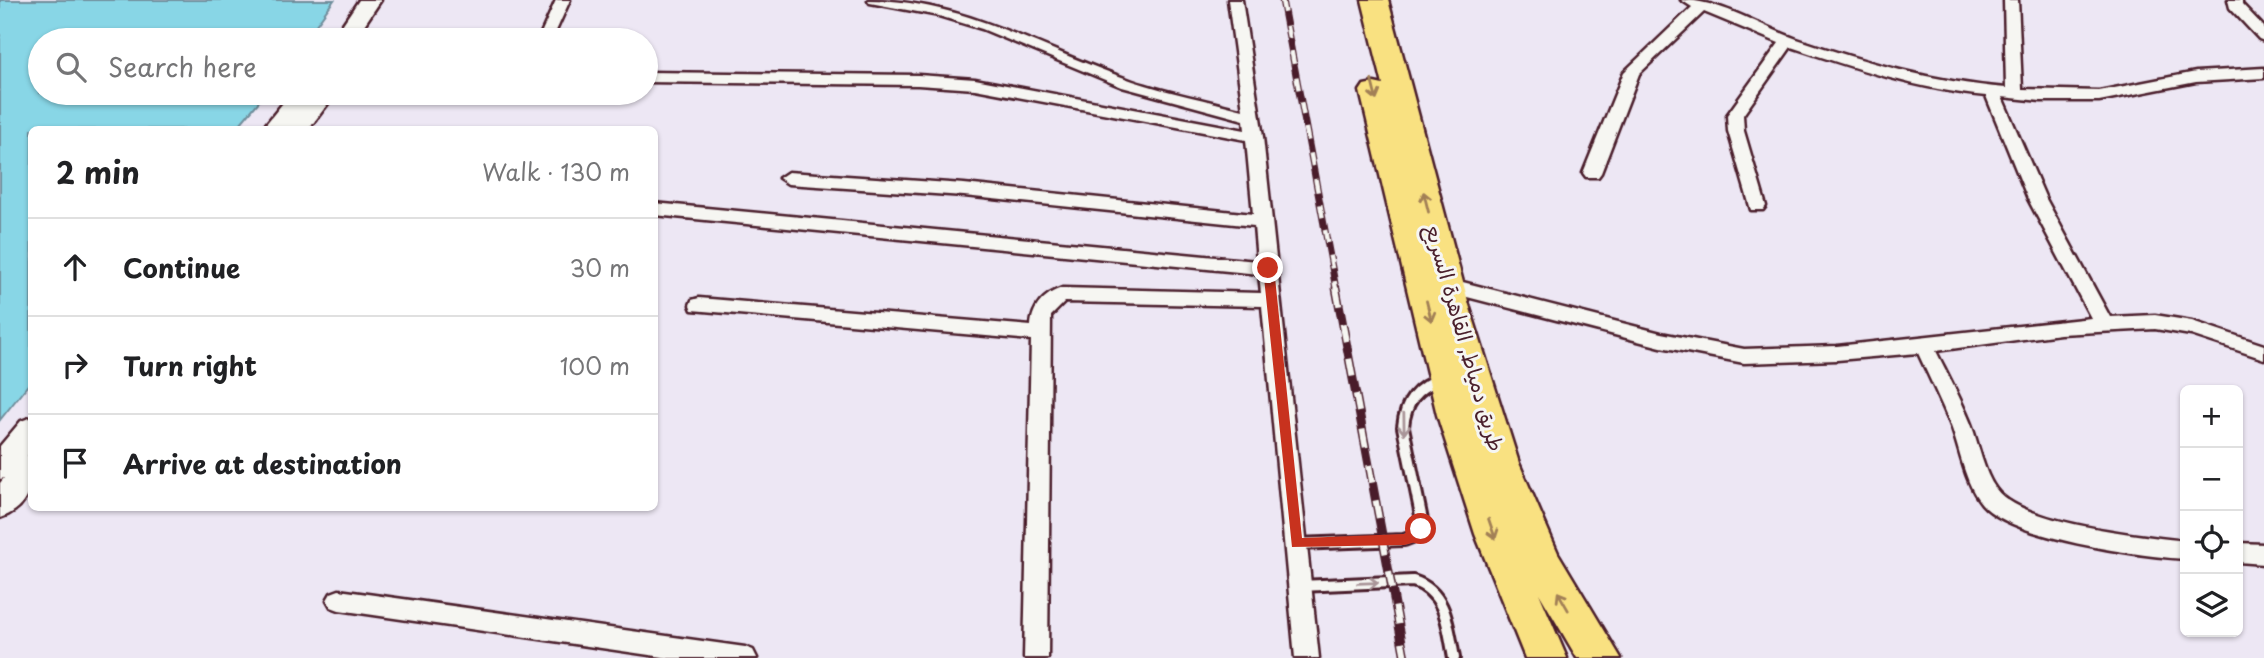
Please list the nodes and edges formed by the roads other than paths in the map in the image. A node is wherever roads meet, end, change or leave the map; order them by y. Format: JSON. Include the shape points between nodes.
{"nodes":[{"id":1,"x":370,"y":0,"type":"edge"},
{"id":2,"x":391,"y":0,"type":"edge"},
{"id":3,"x":563,"y":0,"type":"edge"},
{"id":4,"x":875,"y":0,"type":"edge"},
{"id":5,"x":1236,"y":0,"type":"edge"},
{"id":6,"x":1352,"y":0,"type":"edge"},
{"id":7,"x":1375,"y":0,"type":"edge"},
{"id":8,"x":2011,"y":0,"type":"edge"},
{"id":9,"x":2235,"y":0,"type":"edge"},
{"id":10,"x":1695,"y":3,"type":"edge"},
{"id":11,"x":351,"y":28,"type":"edge"},
{"id":12,"x":372,"y":28,"type":"edge"},
{"id":13,"x":550,"y":28,"type":"edge"},
{"id":14,"x":2264,"y":36,"type":"edge"},
{"id":15,"x":1788,"y":41,"type":"junction"},
{"id":16,"x":2264,"y":73,"type":"edge"},
{"id":17,"x":658,"y":78,"type":"edge"},
{"id":18,"x":1992,"y":92,"type":"junction"},
{"id":19,"x":2014,"y":94,"type":"junction"},
{"id":20,"x":293,"y":105,"type":"edge"},
{"id":21,"x":315,"y":105,"type":"edge"},
{"id":22,"x":276,"y":126,"type":"edge"},
{"id":23,"x":299,"y":126,"type":"edge"},
{"id":24,"x":1254,"y":127,"type":"junction"},
{"id":25,"x":1592,"y":173,"type":"dead end"},
{"id":26,"x":788,"y":178,"type":"dead end"},
{"id":27,"x":1757,"y":206,"type":"dead end"},
{"id":28,"x":658,"y":209,"type":"edge"},
{"id":29,"x":1263,"y":221,"type":"junction"},
{"id":30,"x":1268,"y":268,"type":"junction"},
{"id":31,"x":1447,"y":285,"type":"junction"},
{"id":32,"x":1272,"y":300,"type":"junction"},
{"id":33,"x":699,"y":305,"type":"dead end"},
{"id":34,"x":2103,"y":323,"type":"junction"},
{"id":35,"x":1041,"y":334,"type":"junction"},
{"id":36,"x":1924,"y":345,"type":"junction"},
{"id":37,"x":2264,"y":352,"type":"edge"},
{"id":38,"x":1445,"y":378,"type":"junction"},
{"id":39,"x":28,"y":434,"type":"edge"},
{"id":40,"x":0,"y":467,"type":"edge"},
{"id":41,"x":28,"y":472,"type":"edge"},
{"id":42,"x":0,"y":505,"type":"edge"},
{"id":43,"x":1296,"y":544,"type":"junction"},
{"id":44,"x":2180,"y":550,"type":"edge"},
{"id":45,"x":2243,"y":552,"type":"edge"},
{"id":46,"x":2264,"y":554,"type":"edge"},
{"id":47,"x":1300,"y":586,"type":"junction"},
{"id":48,"x":339,"y":600,"type":"dead end"},
{"id":49,"x":745,"y":658,"type":"edge"},
{"id":50,"x":1036,"y":658,"type":"edge"},
{"id":51,"x":1307,"y":658,"type":"edge"},
{"id":52,"x":1454,"y":658,"type":"edge"},
{"id":53,"x":1546,"y":658,"type":"edge"},
{"id":54,"x":1600,"y":658,"type":"edge"}],
"edges":[{"from":1,"to":11,"type":"main road"},
{"from":2,"to":12,"type":"main road"},
{"from":3,"to":13,"type":"street"},
{"from":4,"to":24,"type":"street","via":[[987,26],[1128,84]]},
{"from":5,"to":24,"type":"street"},
{"from":6,"to":38,"type":"highway","name":"طريق دمياط, القاهرة السريع","one_way":true},
{"from":31,"to":7,"type":"highway","name":"طريق دمياط, القاهرة السريع","one_way":true},
{"from":8,"to":19,"type":"street"},
{"from":9,"to":14,"type":"street"},
{"from":10,"to":15,"type":"street"},
{"from":10,"to":25,"type":"street","via":[[1632,72]]},
{"from":15,"to":18,"type":"street","via":[[1897,75]]},
{"from":15,"to":27,"type":"street","via":[[1735,115]]},
{"from":16,"to":19,"type":"street","via":[[2204,75],[2099,96]]},
{"from":17,"to":24,"type":"street","via":[[975,84]]},
{"from":18,"to":19,"type":"street"},
{"from":18,"to":34,"type":"street","via":[[2037,199]]},
{"from":20,"to":22,"type":"main road"},
{"from":21,"to":23,"type":"main road"},
{"from":24,"to":29,"type":"street"},
{"from":26,"to":29,"type":"street","via":[[964,190]]},
{"from":28,"to":30,"type":"street"},
{"from":29,"to":30,"type":"street"},
{"from":30,"to":32,"type":"street"},
{"from":31,"to":36,"type":"street","via":[[1661,340],[1744,356]]},
{"from":54,"to":31,"type":"highway","name":"طريق دمياط, القاهرة السريع","one_way":true,"via":[[1548,573],[1512,495]]},
{"from":32,"to":35,"type":"street","via":[[1062,295],[1041,314]]},
{"from":32,"to":43,"type":"street"},
{"from":33,"to":35,"type":"street"},
{"from":34,"to":36,"type":"street"},
{"from":34,"to":37,"type":"street","via":[[2175,324]]},
{"from":35,"to":50,"type":"street"},
{"from":36,"to":44,"type":"street","via":[[1982,483],[2000,508],[2098,538]]},
{"from":38,"to":43,"type":"lane","one_way":true,"via":[[1416,392],[1403,417],[1423,520],[1417,535],[1404,540]]},
{"from":38,"to":53,"type":"highway","name":"طريق دمياط, القاهرة السريع","one_way":true,"via":[[1494,534]]},
{"from":39,"to":40,"type":"main road"},
{"from":41,"to":42,"type":"main road"},
{"from":43,"to":47,"type":"street"},
{"from":45,"to":46,"type":"street"},
{"from":47,"to":51,"type":"street"},
{"from":47,"to":52,"type":"lane","one_way":true,"via":[[1425,584],[1441,601]]},
{"from":48,"to":49,"type":"street"}]}
